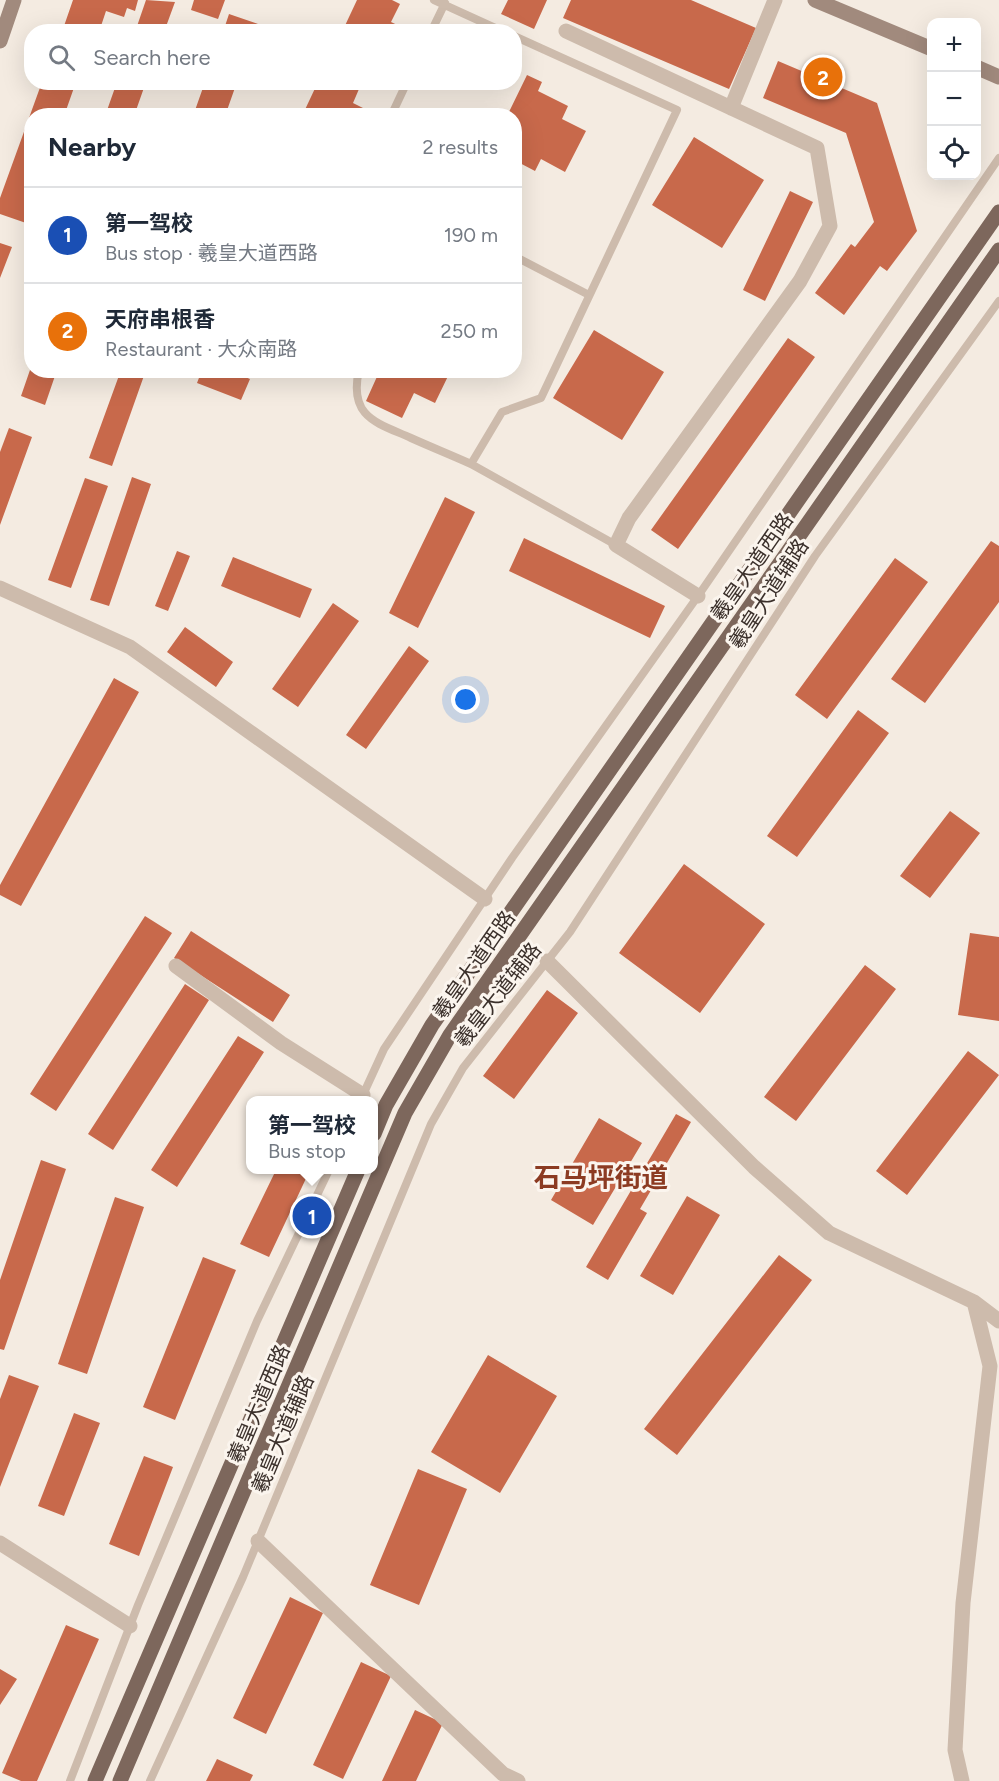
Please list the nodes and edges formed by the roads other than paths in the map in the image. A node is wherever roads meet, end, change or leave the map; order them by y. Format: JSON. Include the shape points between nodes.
{"nodes":[{"id":1,"x":14,"y":0,"type":"edge"},
{"id":2,"x":434,"y":0,"type":"edge"},
{"id":3,"x":775,"y":0,"type":"edge"},
{"id":4,"x":815,"y":0,"type":"edge"},
{"id":5,"x":445,"y":4,"type":"junction"},
{"id":6,"x":435,"y":24,"type":"edge"},
{"id":7,"x":487,"y":24,"type":"edge"},
{"id":8,"x":566,"y":32,"type":"dead end"},
{"id":9,"x":522,"y":40,"type":"edge"},
{"id":10,"x":0,"y":41,"type":"edge"},
{"id":11,"x":927,"y":46,"type":"edge"},
{"id":12,"x":981,"y":69,"type":"edge"},
{"id":13,"x":999,"y":77,"type":"edge"},
{"id":14,"x":403,"y":90,"type":"edge"},
{"id":15,"x":395,"y":108,"type":"edge"},
{"id":16,"x":731,"y":108,"type":"junction"},
{"id":17,"x":999,"y":158,"type":"edge"},
{"id":18,"x":999,"y":212,"type":"edge"},
{"id":19,"x":999,"y":250,"type":"edge"},
{"id":20,"x":522,"y":260,"type":"edge"},
{"id":21,"x":589,"y":295,"type":"junction"},
{"id":22,"x":999,"y":301,"type":"edge"},
{"id":23,"x":359,"y":378,"type":"edge"},
{"id":24,"x":471,"y":464,"type":"junction"},
{"id":25,"x":616,"y":545,"type":"junction"},
{"id":26,"x":0,"y":588,"type":"edge"},
{"id":27,"x":698,"y":596,"type":"junction"},
{"id":28,"x":485,"y":899,"type":"junction"},
{"id":29,"x":548,"y":961,"type":"junction"},
{"id":30,"x":176,"y":966,"type":"dead end"},
{"id":31,"x":359,"y":1096,"type":"edge"},
{"id":32,"x":363,"y":1096,"type":"edge"},
{"id":33,"x":378,"y":1124,"type":"edge"},
{"id":34,"x":327,"y":1174,"type":"edge"},
{"id":35,"x":356,"y":1174,"type":"edge"},
{"id":36,"x":974,"y":1302,"type":"junction"},
{"id":37,"x":999,"y":1321,"type":"edge"},
{"id":38,"x":258,"y":1541,"type":"junction"},
{"id":39,"x":0,"y":1543,"type":"edge"},
{"id":40,"x":130,"y":1626,"type":"junction"},
{"id":41,"x":70,"y":1781,"type":"edge"},
{"id":42,"x":95,"y":1781,"type":"edge"},
{"id":43,"x":120,"y":1781,"type":"edge"},
{"id":44,"x":150,"y":1781,"type":"edge"},
{"id":45,"x":518,"y":1781,"type":"edge"},
{"id":46,"x":962,"y":1781,"type":"edge"}],
"edges":[{"from":1,"to":10,"type":"main road"},
{"from":2,"to":5,"type":"lane"},
{"from":3,"to":16,"type":"street"},
{"from":4,"to":11,"type":"main road"},
{"from":5,"to":6,"type":"lane"},
{"from":5,"to":7,"type":"lane"},
{"from":8,"to":16,"type":"street"},
{"from":9,"to":21,"type":"lane","via":[[677,110]]},
{"from":12,"to":13,"type":"main road"},
{"from":14,"to":15,"type":"lane"},
{"from":16,"to":25,"type":"street","via":[[817,148],[830,226],[800,281],[629,518]]},
{"from":17,"to":27,"type":"lane"},
{"from":18,"to":33,"type":"main road","name":"羲皇大道西路","via":[[432,1024]]},
{"from":19,"to":43,"type":"main road","name":"羲皇大道西路","via":[[450,1035],[405,1113]]},
{"from":20,"to":21,"type":"lane"},
{"from":21,"to":24,"type":"lane","via":[[540,398],[502,412]]},
{"from":22,"to":29,"type":"lane","name":"羲皇大道辅路","via":[[815,556]]},
{"from":23,"to":24,"type":"lane","via":[[360,402],[372,420]]},
{"from":24,"to":25,"type":"lane"},
{"from":25,"to":27,"type":"street"},
{"from":26,"to":28,"type":"street","via":[[130,647]]},
{"from":27,"to":28,"type":"lane"},
{"from":28,"to":32,"type":"lane","via":[[384,1049]]},
{"from":29,"to":36,"type":"street","via":[[754,1167],[829,1233]]},
{"from":29,"to":38,"type":"lane","name":"羲皇大道辅路","via":[[463,1068],[431,1124]]},
{"from":30,"to":31,"type":"street"},
{"from":34,"to":40,"type":"lane","via":[[257,1321]]},
{"from":35,"to":42,"type":"main road","name":"羲皇大道西路"},
{"from":36,"to":37,"type":"street"},
{"from":36,"to":46,"type":"street","via":[[990,1366],[963,1603],[955,1750]]},
{"from":38,"to":44,"type":"lane","name":"羲皇大道辅路"},
{"from":38,"to":45,"type":"street","via":[[503,1774]]},
{"from":39,"to":40,"type":"street"},
{"from":40,"to":41,"type":"lane"}]}
